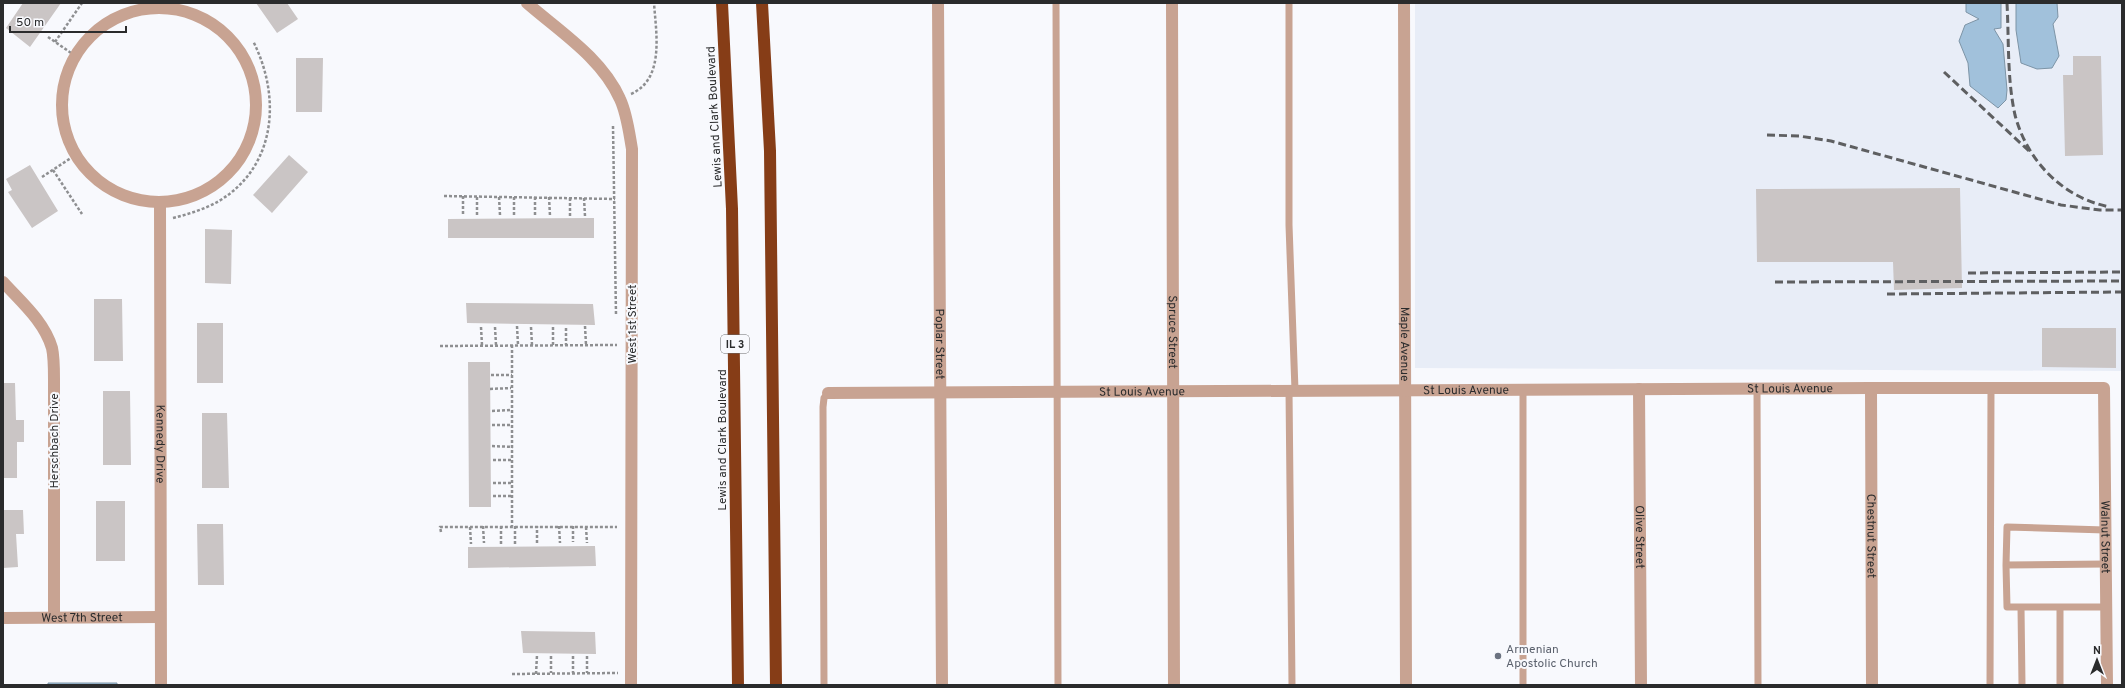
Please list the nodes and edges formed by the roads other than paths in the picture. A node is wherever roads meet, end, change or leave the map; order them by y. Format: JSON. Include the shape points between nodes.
{"nodes":[{"id":1,"x":527,"y":3,"type":"edge"},
{"id":2,"x":722,"y":3,"type":"edge"},
{"id":3,"x":762,"y":3,"type":"edge"},
{"id":4,"x":938,"y":3,"type":"edge"},
{"id":5,"x":1056,"y":3,"type":"edge"},
{"id":6,"x":1172,"y":3,"type":"edge"},
{"id":7,"x":1289,"y":3,"type":"edge"},
{"id":8,"x":1404,"y":3,"type":"edge"},
{"id":9,"x":160,"y":202,"type":"junction"},
{"id":10,"x":3,"y":282,"type":"edge"},
{"id":11,"x":1757,"y":388,"type":"junction"},
{"id":12,"x":1871,"y":388,"type":"junction"},
{"id":13,"x":1991,"y":388,"type":"junction"},
{"id":14,"x":2104,"y":388,"type":"joint"},
{"id":15,"x":1524,"y":389,"type":"junction"},
{"id":16,"x":1639,"y":389,"type":"junction"},
{"id":17,"x":1173,"y":390,"type":"junction"},
{"id":18,"x":1292,"y":390,"type":"junction"},
{"id":19,"x":1405,"y":390,"type":"junction"},
{"id":20,"x":940,"y":391,"type":"junction"},
{"id":21,"x":1056,"y":391,"type":"junction"},
{"id":22,"x":828,"y":393,"type":"joint"},
{"id":23,"x":2105,"y":530,"type":"junction"},
{"id":24,"x":2106,"y":564,"type":"junction"},
{"id":25,"x":2006,"y":565,"type":"junction"},
{"id":26,"x":2021,"y":607,"type":"junction"},
{"id":27,"x":2060,"y":607,"type":"junction"},
{"id":28,"x":2106,"y":607,"type":"junction"},
{"id":29,"x":54,"y":616,"type":"junction"},
{"id":30,"x":160,"y":616,"type":"junction"},
{"id":31,"x":3,"y":618,"type":"edge"},
{"id":32,"x":161,"y":685,"type":"edge"},
{"id":33,"x":631,"y":685,"type":"edge"},
{"id":34,"x":738,"y":685,"type":"edge"},
{"id":35,"x":776,"y":685,"type":"edge"},
{"id":36,"x":824,"y":685,"type":"edge"},
{"id":37,"x":942,"y":685,"type":"edge"},
{"id":38,"x":1058,"y":685,"type":"edge"},
{"id":39,"x":1174,"y":685,"type":"edge"},
{"id":40,"x":1292,"y":685,"type":"edge"},
{"id":41,"x":1406,"y":685,"type":"edge"},
{"id":42,"x":1524,"y":685,"type":"edge"},
{"id":43,"x":1641,"y":685,"type":"edge"},
{"id":44,"x":1758,"y":685,"type":"edge"},
{"id":45,"x":1872,"y":685,"type":"edge"},
{"id":46,"x":1990,"y":685,"type":"edge"},
{"id":47,"x":2022,"y":685,"type":"edge"},
{"id":48,"x":2060,"y":685,"type":"edge"},
{"id":49,"x":2107,"y":685,"type":"edge"}],
"edges":[{"from":1,"to":33,"type":"street","name":"West 1st Street","via":[[594,62],[609,80],[620,99],[632,149]]},
{"from":2,"to":34,"type":"highway","name":"Lewis and Clark Boulevard","number":"IL 3","via":[[732,216]]},
{"from":3,"to":35,"type":"highway","via":[[770,159]]},
{"from":4,"to":20,"type":"street","name":"Poplar Street"},
{"from":5,"to":21,"type":"lane"},
{"from":6,"to":17,"type":"street","name":"Spruce Street"},
{"from":7,"to":18,"type":"lane"},
{"from":8,"to":19,"type":"street","name":"Maple Avenue"},
{"from":9,"to":9,"type":"street","via":[[178,200],[198,193],[226,176],[241,157],[252,131],[255,105],[252,79],[243,57],[223,32],[190,13],[175,10],[133,12],[107,23],[87,39],[74,55],[64,86],[63,106],[67,142],[84,170],[110,188],[136,199]]},
{"from":9,"to":30,"type":"street","name":"Kennedy Drive"},
{"from":10,"to":29,"type":"street","name":"Herschbach Drive","via":[[31,313],[46,334],[52,349]]},
{"from":11,"to":12,"type":"street","name":"St Louis Avenue"},
{"from":11,"to":16,"type":"street","name":"St Louis Avenue"},
{"from":11,"to":44,"type":"lane"},
{"from":12,"to":13,"type":"street","name":"St Louis Avenue"},
{"from":12,"to":45,"type":"street","name":"Chestnut Street"},
{"from":13,"to":14,"type":"street","name":"St Louis Avenue"},
{"from":13,"to":46,"type":"lane"},
{"from":14,"to":23,"type":"street","name":"Walnut Street"},
{"from":15,"to":16,"type":"street","name":"St Louis Avenue"},
{"from":15,"to":19,"type":"street","name":"St Louis Avenue"},
{"from":15,"to":42,"type":"lane"},
{"from":16,"to":43,"type":"street","name":"Olive Street"},
{"from":17,"to":18,"type":"street","name":"St Louis Avenue"},
{"from":17,"to":21,"type":"street","name":"St Louis Avenue"},
{"from":17,"to":39,"type":"street","name":"Spruce Street"},
{"from":18,"to":19,"type":"street","name":"St Louis Avenue"},
{"from":18,"to":40,"type":"lane"},
{"from":19,"to":41,"type":"street","name":"Maple Avenue"},
{"from":20,"to":21,"type":"street","name":"St Louis Avenue"},
{"from":20,"to":22,"type":"street","name":"St Louis Avenue"},
{"from":20,"to":37,"type":"street","name":"Poplar Street"},
{"from":21,"to":38,"type":"lane"},
{"from":22,"to":36,"type":"lane","via":[[824,398],[823,407]]},
{"from":23,"to":24,"type":"street","name":"Walnut Street"},
{"from":23,"to":25,"type":"lane","via":[[2007,527]]},
{"from":24,"to":25,"type":"lane"},
{"from":24,"to":28,"type":"street","name":"Walnut Street"},
{"from":25,"to":26,"type":"lane","via":[[2007,607]]},
{"from":26,"to":27,"type":"lane"},
{"from":26,"to":47,"type":"lane"},
{"from":27,"to":28,"type":"lane"},
{"from":27,"to":48,"type":"lane"},
{"from":28,"to":49,"type":"street","name":"Walnut Street"},
{"from":29,"to":30,"type":"street","name":"West 7th Street"},
{"from":29,"to":31,"type":"street","name":"West 7th Street"},
{"from":30,"to":32,"type":"street","name":"Kennedy Drive"}]}
